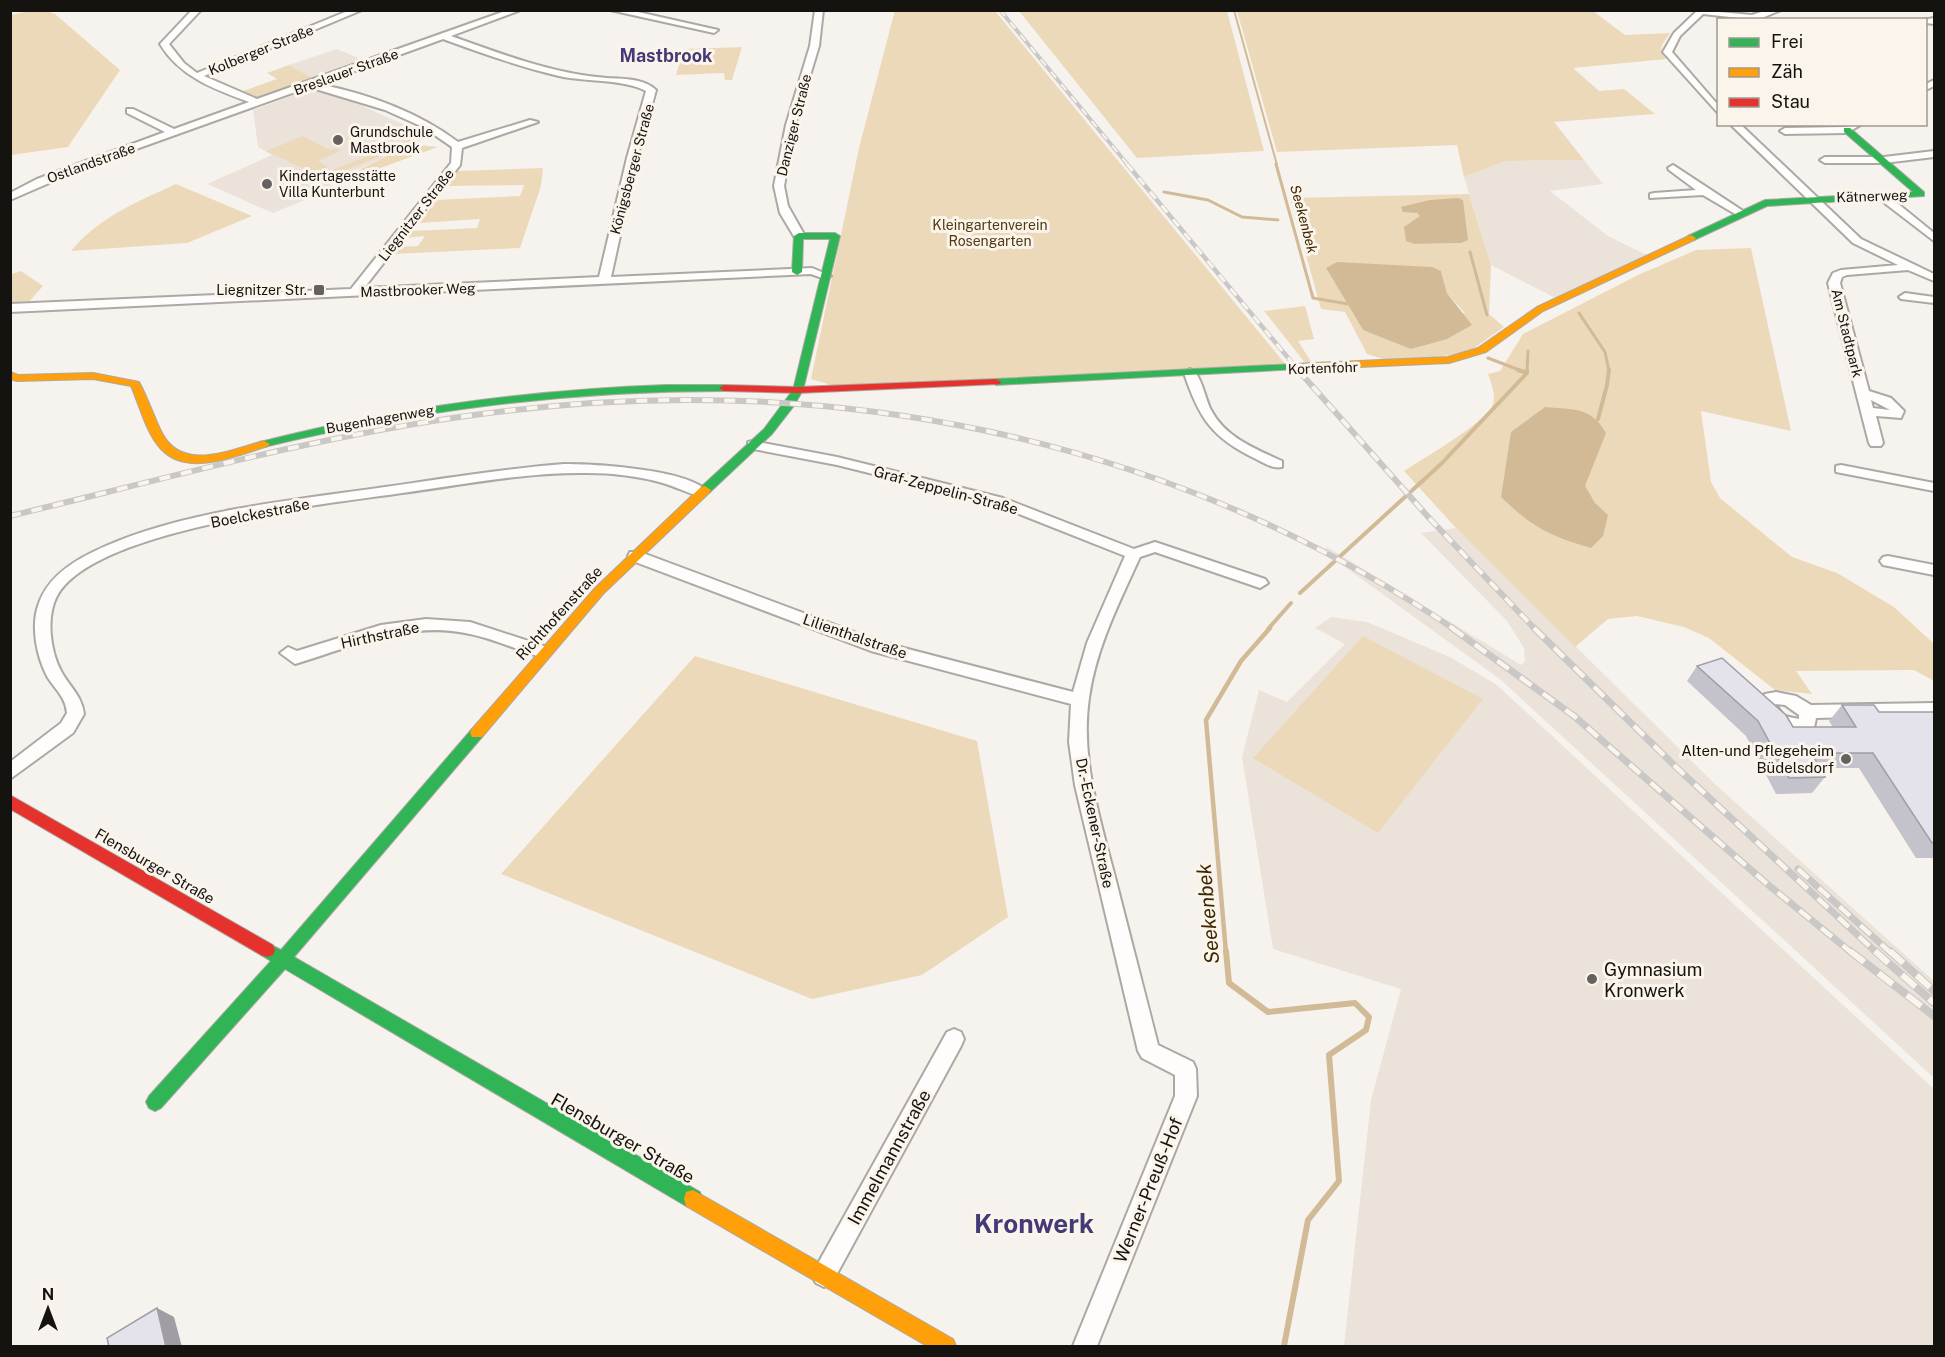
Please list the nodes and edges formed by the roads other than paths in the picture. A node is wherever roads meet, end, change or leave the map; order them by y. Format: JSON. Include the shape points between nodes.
{"nodes":[{"id":1,"x":197,"y":10,"type":"edge"},
{"id":2,"x":358,"y":10,"type":"edge"},
{"id":3,"x":518,"y":10,"type":"edge"},
{"id":4,"x":614,"y":10,"type":"edge"},
{"id":5,"x":819,"y":10,"type":"edge"},
{"id":6,"x":1777,"y":10,"type":"edge"},
{"id":7,"x":1704,"y":11,"type":"edge"},
{"id":8,"x":714,"y":30,"type":"dead end"},
{"id":9,"x":445,"y":37,"type":"junction"},
{"id":10,"x":197,"y":76,"type":"junction"},
{"id":11,"x":310,"y":85,"type":"junction"},
{"id":12,"x":258,"y":103,"type":"junction"},
{"id":13,"x":1717,"y":108,"type":"edge"},
{"id":14,"x":130,"y":111,"type":"dead end"},
{"id":15,"x":533,"y":122,"type":"dead end"},
{"id":16,"x":1736,"y":126,"type":"edge"},
{"id":17,"x":1852,"y":127,"type":"edge"},
{"id":18,"x":1785,"y":131,"type":"dead end"},
{"id":19,"x":174,"y":133,"type":"junction"},
{"id":20,"x":457,"y":146,"type":"junction"},
{"id":21,"x":1935,"y":154,"type":"edge"},
{"id":22,"x":1825,"y":160,"type":"dead end"},
{"id":23,"x":1884,"y":160,"type":"junction"},
{"id":24,"x":1673,"y":168,"type":"dead end"},
{"id":25,"x":1705,"y":192,"type":"junction"},
{"id":26,"x":1654,"y":196,"type":"dead end"},
{"id":27,"x":1882,"y":196,"type":"junction"},
{"id":28,"x":10,"y":197,"type":"edge"},
{"id":29,"x":1810,"y":200,"type":"junction"},
{"id":30,"x":1741,"y":213,"type":"junction"},
{"id":31,"x":799,"y":236,"type":"junction"},
{"id":32,"x":1935,"y":238,"type":"edge"},
{"id":33,"x":1911,"y":268,"type":"junction"},
{"id":34,"x":797,"y":272,"type":"junction"},
{"id":35,"x":825,"y":276,"type":"junction"},
{"id":36,"x":1935,"y":278,"type":"edge"},
{"id":37,"x":604,"y":280,"type":"junction"},
{"id":38,"x":354,"y":293,"type":"junction"},
{"id":39,"x":1905,"y":297,"type":"dead end"},
{"id":40,"x":1935,"y":300,"type":"edge"},
{"id":41,"x":10,"y":308,"type":"edge"},
{"id":42,"x":1190,"y":374,"type":"junction"},
{"id":43,"x":10,"y":375,"type":"edge"},
{"id":44,"x":798,"y":390,"type":"junction"},
{"id":45,"x":1862,"y":393,"type":"junction"},
{"id":46,"x":1867,"y":411,"type":"junction"},
{"id":47,"x":1876,"y":443,"type":"dead end"},
{"id":48,"x":753,"y":445,"type":"junction"},
{"id":49,"x":1276,"y":464,"type":"dead end"},
{"id":50,"x":1841,"y":469,"type":"dead end"},
{"id":51,"x":1935,"y":487,"type":"edge"},
{"id":52,"x":701,"y":492,"type":"junction"},
{"id":53,"x":1134,"y":554,"type":"junction"},
{"id":54,"x":635,"y":555,"type":"junction"},
{"id":55,"x":1888,"y":561,"type":"dead end"},
{"id":56,"x":1935,"y":570,"type":"edge"},
{"id":57,"x":1260,"y":583,"type":"dead end"},
{"id":58,"x":544,"y":652,"type":"junction"},
{"id":59,"x":288,"y":653,"type":"dead end"},
{"id":60,"x":1079,"y":700,"type":"junction"},
{"id":61,"x":1935,"y":709,"type":"edge"},
{"id":62,"x":1807,"y":712,"type":"dead end"},
{"id":63,"x":10,"y":772,"type":"edge"},
{"id":64,"x":10,"y":801,"type":"edge"},
{"id":65,"x":282,"y":960,"type":"junction"},
{"id":66,"x":954,"y":1039,"type":"dead end"},
{"id":67,"x":1149,"y":1051,"type":"joint"},
{"id":68,"x":155,"y":1101,"type":"dead end"},
{"id":69,"x":824,"y":1275,"type":"junction"},
{"id":70,"x":946,"y":1347,"type":"edge"},
{"id":71,"x":1085,"y":1347,"type":"edge"}],
"edges":[{"from":1,"to":10,"type":"street","via":[[164,44],[169,55]]},
{"from":2,"to":10,"type":"street","name":"Kolberger Straße"},
{"from":3,"to":9,"type":"street","name":"Breslauer Straße"},
{"from":4,"to":8,"type":"street"},
{"from":5,"to":31,"type":"street","name":"Danziger Straße","via":[[813,56],[796,106],[779,186],[788,219]]},
{"from":6,"to":7,"type":"street","via":[[1753,18]]},
{"from":7,"to":13,"type":"street","via":[[1677,35],[1667,52]]},
{"from":9,"to":11,"type":"street","name":"Breslauer Straße"},
{"from":9,"to":37,"type":"street","name":"Königsberger Straße","via":[[538,69],[630,83],[651,90]]},
{"from":10,"to":12,"type":"street"},
{"from":11,"to":12,"type":"street","name":"Breslauer Straße"},
{"from":11,"to":20,"type":"street","via":[[364,98],[444,134]]},
{"from":12,"to":19,"type":"street","name":"Breslauer Straße"},
{"from":14,"to":19,"type":"street"},
{"from":15,"to":20,"type":"street"},
{"from":16,"to":29,"type":"street"},
{"from":17,"to":18,"type":"street","name":"Kätnerweg"},
{"from":17,"to":23,"type":"street","name":"Kätnerweg"},
{"from":19,"to":28,"type":"street","name":"Ostlandstraße","via":[[41,181]]},
{"from":20,"to":38,"type":"street","name":"Liegnitzer Straße","via":[[456,164]]},
{"from":21,"to":23,"type":"street"},
{"from":22,"to":23,"type":"street"},
{"from":23,"to":27,"type":"street","name":"Kätnerweg","via":[[1921,194]]},
{"from":24,"to":25,"type":"street"},
{"from":25,"to":26,"type":"street"},
{"from":25,"to":30,"type":"street"},
{"from":27,"to":29,"type":"street","name":"Kätnerweg"},
{"from":27,"to":32,"type":"street"},
{"from":29,"to":30,"type":"street","name":"Kortenfohr","via":[[1765,203]]},
{"from":29,"to":33,"type":"street","via":[[1857,241]]},
{"from":30,"to":42,"type":"street","name":"Kortenfohr","via":[[1540,309],[1470,355],[1425,363]]},
{"from":31,"to":34,"type":"street"},
{"from":31,"to":35,"type":"street","via":[[835,236]]},
{"from":33,"to":36,"type":"street"},
{"from":33,"to":45,"type":"street","name":"Am Stadtpark","via":[[1861,270],[1837,276],[1834,283]]},
{"from":34,"to":35,"type":"street","name":"Mastbrooker Weg"},
{"from":34,"to":37,"type":"street","name":"Mastbrooker Weg"},
{"from":35,"to":44,"type":"street","name":"Richthofenstraße"},
{"from":37,"to":38,"type":"street","name":"Mastbrooker Weg"},
{"from":38,"to":41,"type":"street","name":"Mastbrooker Weg"},
{"from":39,"to":40,"type":"street"},
{"from":42,"to":44,"type":"street","name":"Kortenfohr"},
{"from":42,"to":49,"type":"street","via":[[1213,426],[1228,441]]},
{"from":43,"to":44,"type":"street","name":"Bugenhagenweg","via":[[114,378],[135,384],[165,447],[177,456],[195,459],[333,427],[567,391],[672,387]]},
{"from":44,"to":48,"type":"street","name":"Richthofenstraße","via":[[784,413]]},
{"from":45,"to":46,"type":"street","name":"Am Stadtpark"},
{"from":45,"to":46,"type":"street","name":"Am Stadtpark","via":[[1882,398],[1898,411],[1888,415]]},
{"from":46,"to":47,"type":"street","name":"Am Stadtpark"},
{"from":48,"to":52,"type":"street","name":"Richthofenstraße"},
{"from":48,"to":53,"type":"street","name":"Graf-Zeppelin-Straße","via":[[837,461],[998,501]]},
{"from":50,"to":51,"type":"street"},
{"from":52,"to":54,"type":"street","name":"Richthofenstraße"},
{"from":52,"to":63,"type":"street","name":"Boelckestraße","via":[[646,474],[609,469],[525,472],[270,510],[179,529],[112,550],[75,569],[57,585],[46,604],[49,662],[72,698],[76,714],[67,728]]},
{"from":53,"to":57,"type":"street","via":[[1155,547]]},
{"from":53,"to":60,"type":"street","name":"Dr.-Eckener-Straße","via":[[1087,663]]},
{"from":54,"to":58,"type":"street","name":"Richthofenstraße"},
{"from":54,"to":60,"type":"street","name":"Lilienthalstraße","via":[[877,646]]},
{"from":55,"to":56,"type":"street"},
{"from":58,"to":59,"type":"street","name":"Hirthstraße","via":[[468,628],[434,625],[379,632],[295,657]]},
{"from":58,"to":65,"type":"street","name":"Richthofenstraße"},
{"from":60,"to":67,"type":"street","name":"Dr.-Eckener-Straße","via":[[1080,764]]},
{"from":61,"to":62,"type":"street"},
{"from":64,"to":65,"type":"street","name":"Flensburger Straße"},
{"from":65,"to":68,"type":"street"},
{"from":65,"to":69,"type":"street","name":"Flensburger Straße"},
{"from":66,"to":69,"type":"street","name":"Immelmannstraße"},
{"from":67,"to":71,"type":"street","name":"Werner-Preuß-Hof","via":[[1185,1069],[1186,1096]]},
{"from":69,"to":70,"type":"street","name":"Flensburger Straße"}]}
